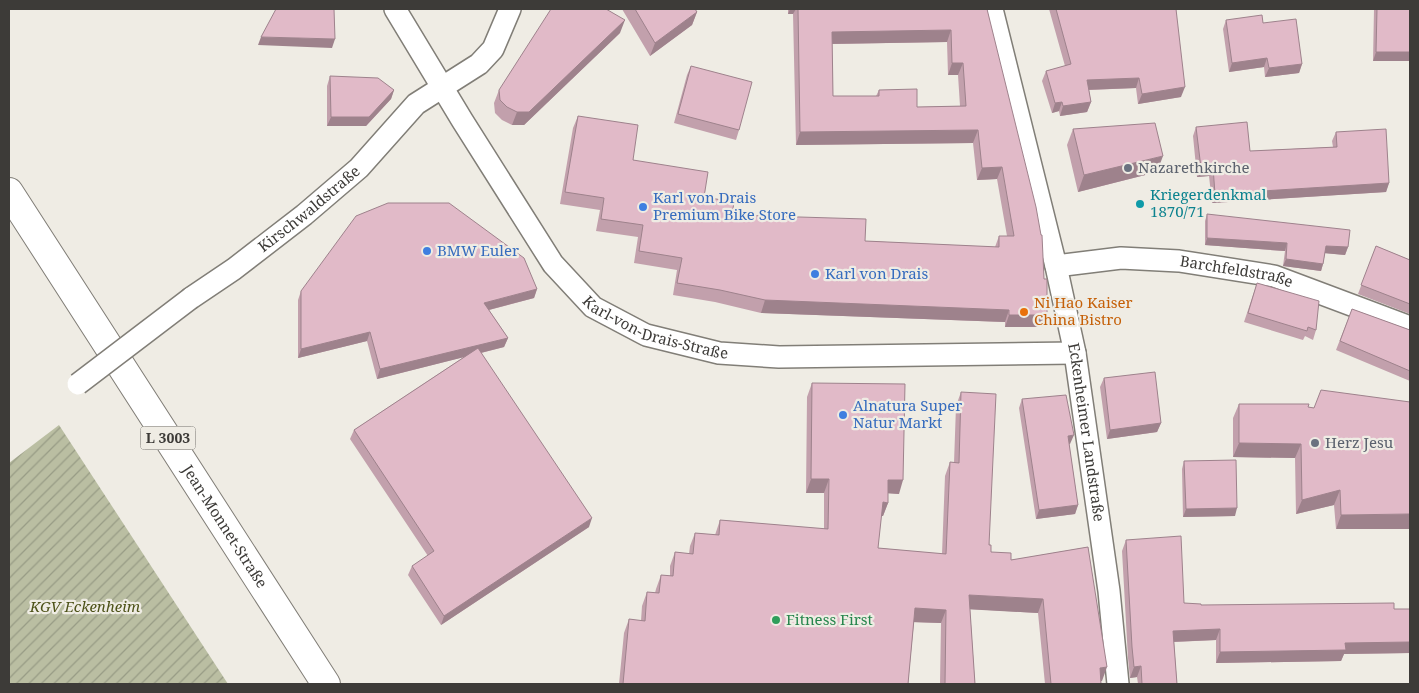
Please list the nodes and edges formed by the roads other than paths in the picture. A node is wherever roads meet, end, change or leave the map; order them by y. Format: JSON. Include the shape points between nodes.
{"nodes":[{"id":1,"x":395,"y":9,"type":"edge"},
{"id":2,"x":510,"y":9,"type":"edge"},
{"id":3,"x":992,"y":9,"type":"edge"},
{"id":4,"x":442,"y":86,"type":"junction"},
{"id":5,"x":9,"y":192,"type":"edge"},
{"id":6,"x":1056,"y":266,"type":"junction"},
{"id":7,"x":1410,"y":327,"type":"edge"},
{"id":8,"x":1075,"y":354,"type":"junction"},
{"id":9,"x":78,"y":384,"type":"dead end"},
{"id":10,"x":326,"y":684,"type":"edge"},
{"id":11,"x":1118,"y":684,"type":"edge"}],
"edges":[{"from":1,"to":4,"type":"street","name":"Karl-von-Drais-Straße"},
{"from":2,"to":4,"type":"street","name":"Kirschwaldstraße","via":[[492,49],[479,64]]},
{"from":3,"to":6,"type":"street","name":"Eckenheimer Landstraße"},
{"from":4,"to":8,"type":"street","name":"Karl-von-Drais-Straße","via":[[553,264],[593,307],[646,335],[719,353],[779,357]]},
{"from":4,"to":9,"type":"street","name":"Kirschwaldstraße","bridge":true,"via":[[416,104],[359,168],[304,215]]},
{"from":5,"to":10,"type":"main road","name":"Jean-Monnet-Straße","number":"L 3003"},
{"from":6,"to":7,"type":"street","name":"Barchfeldstraße","via":[[1121,258],[1179,261],[1274,276]]},
{"from":6,"to":8,"type":"street","name":"Eckenheimer Landstraße"},
{"from":8,"to":11,"type":"street","name":"Eckenheimer Landstraße","via":[[1109,591]]}]}
